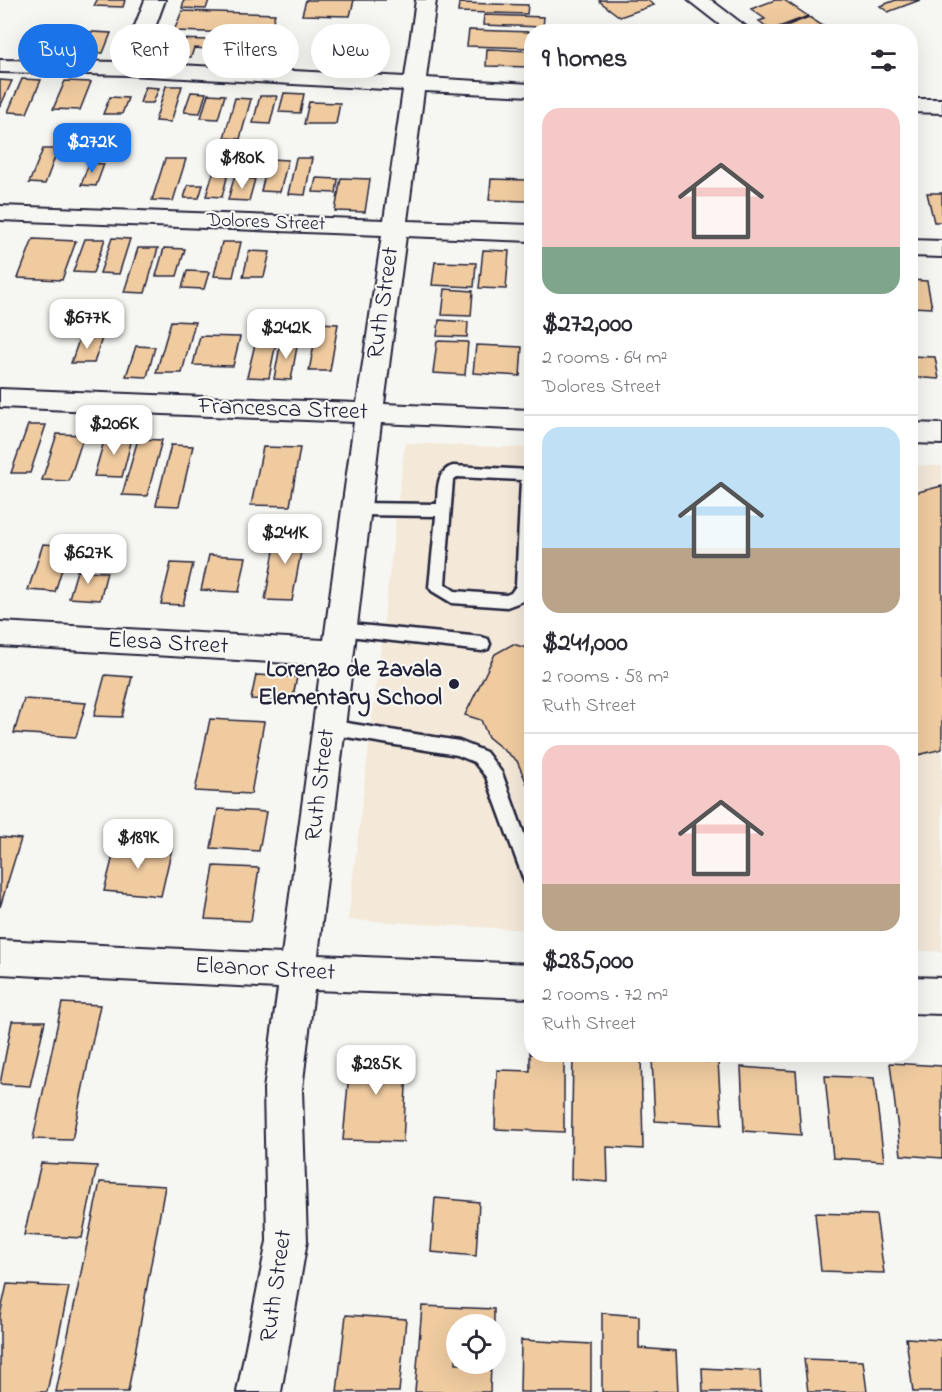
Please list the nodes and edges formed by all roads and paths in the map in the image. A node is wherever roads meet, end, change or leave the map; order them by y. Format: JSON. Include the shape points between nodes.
{"nodes":[{"id":1,"x":155,"y":0,"type":"edge"},
{"id":2,"x":426,"y":0,"type":"edge"},
{"id":3,"x":698,"y":0,"type":"edge"},
{"id":4,"x":146,"y":24,"type":"edge"},
{"id":5,"x":732,"y":24,"type":"edge"},
{"id":6,"x":0,"y":66,"type":"edge"},
{"id":7,"x":110,"y":69,"type":"edge"},
{"id":8,"x":190,"y":72,"type":"edge"},
{"id":9,"x":412,"y":85,"type":"junction"},
{"id":10,"x":524,"y":90,"type":"edge"},
{"id":11,"x":918,"y":105,"type":"edge"},
{"id":12,"x":942,"y":105,"type":"edge"},
{"id":13,"x":0,"y":213,"type":"edge"},
{"id":14,"x":394,"y":228,"type":"junction"},
{"id":15,"x":524,"y":233,"type":"edge"},
{"id":16,"x":918,"y":248,"type":"edge"},
{"id":17,"x":942,"y":249,"type":"edge"},
{"id":18,"x":0,"y":398,"type":"edge"},
{"id":19,"x":369,"y":414,"type":"junction"},
{"id":20,"x":524,"y":420,"type":"edge"},
{"id":21,"x":918,"y":433,"type":"edge"},
{"id":22,"x":942,"y":434,"type":"edge"},
{"id":23,"x":524,"y":475,"type":"edge"},
{"id":24,"x":356,"y":509,"type":"junction"},
{"id":25,"x":444,"y":510,"type":"junction"},
{"id":26,"x":524,"y":587,"type":"edge"},
{"id":27,"x":0,"y":634,"type":"edge"},
{"id":28,"x":338,"y":641,"type":"junction"},
{"id":29,"x":482,"y":644,"type":"dead end"},
{"id":30,"x":328,"y":727,"type":"junction"},
{"id":31,"x":524,"y":858,"type":"edge"},
{"id":32,"x":0,"y":957,"type":"edge"},
{"id":33,"x":297,"y":972,"type":"junction"},
{"id":34,"x":524,"y":981,"type":"edge"},
{"id":35,"x":918,"y":995,"type":"edge"},
{"id":36,"x":942,"y":996,"type":"edge"},
{"id":37,"x":259,"y":1392,"type":"edge"}],
"edges":[{"from":1,"to":4,"type":"street"},
{"from":2,"to":9,"type":"street","name":"Ruth Street"},
{"from":3,"to":5,"type":"street"},
{"from":6,"to":7,"type":"street"},
{"from":8,"to":9,"type":"street"},
{"from":9,"to":10,"type":"street"},
{"from":9,"to":14,"type":"street","name":"Ruth Street"},
{"from":11,"to":12,"type":"street"},
{"from":13,"to":14,"type":"street","name":"Dolores Street"},
{"from":14,"to":15,"type":"street","name":"Dolores Street"},
{"from":14,"to":19,"type":"street","name":"Ruth Street"},
{"from":16,"to":17,"type":"street"},
{"from":18,"to":19,"type":"street","name":"Francesca Street"},
{"from":19,"to":20,"type":"street","name":"Francesca Street"},
{"from":19,"to":24,"type":"street","name":"Ruth Street"},
{"from":21,"to":22,"type":"street"},
{"from":23,"to":25,"type":"lane","via":[[453,471],[446,480]]},
{"from":24,"to":25,"type":"lane"},
{"from":24,"to":28,"type":"street","name":"Ruth Street"},
{"from":25,"to":26,"type":"lane","via":[[436,587],[452,597],[507,601],[517,597]]},
{"from":27,"to":28,"type":"street","name":"Elesa Street"},
{"from":28,"to":29,"type":"lane"},
{"from":28,"to":30,"type":"street","name":"Ruth Street"},
{"from":30,"to":31,"type":"lane","via":[[459,748],[480,758],[493,772]]},
{"from":30,"to":33,"type":"street","name":"Ruth Street"},
{"from":32,"to":33,"type":"street","name":"Eleanor Street"},
{"from":33,"to":34,"type":"street","name":"Eleanor Street"},
{"from":33,"to":37,"type":"street","name":"Ruth Street","via":[[283,1089],[287,1241]]},
{"from":35,"to":36,"type":"street"}]}
